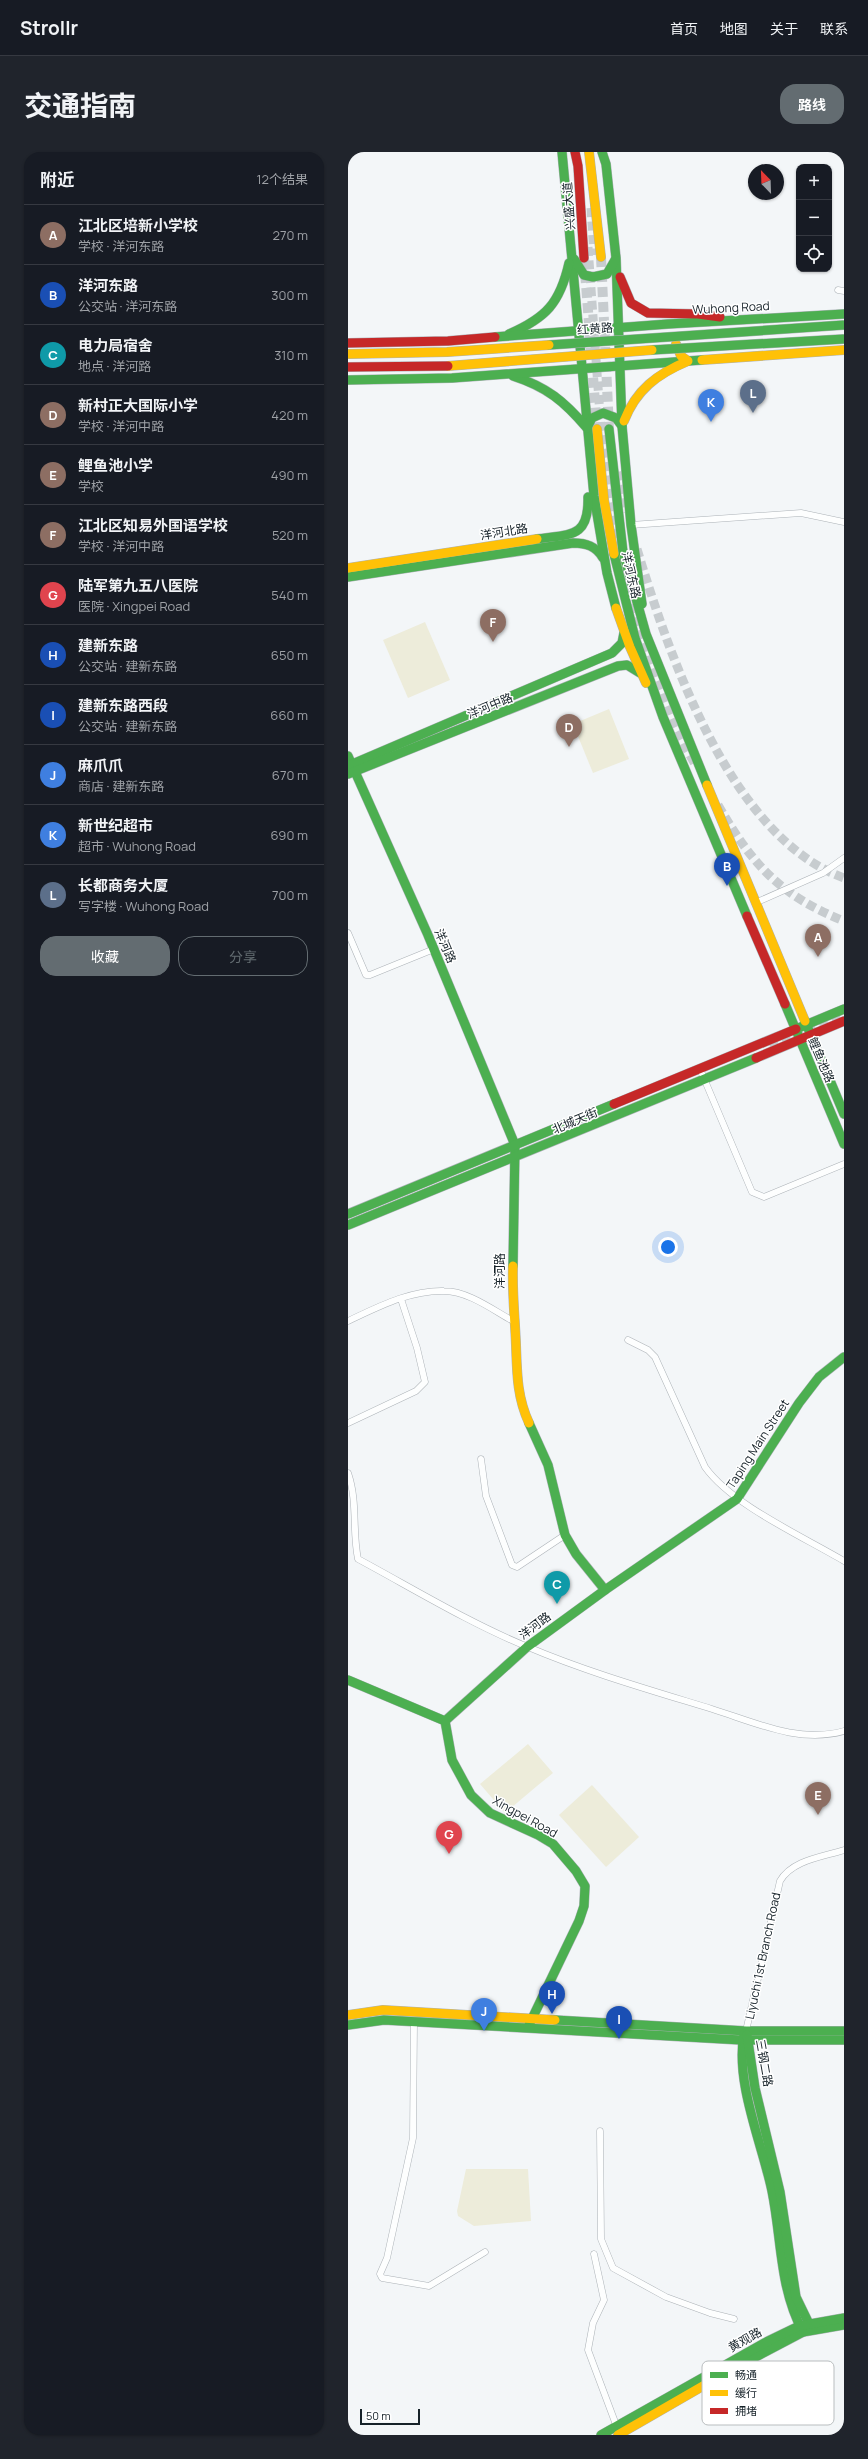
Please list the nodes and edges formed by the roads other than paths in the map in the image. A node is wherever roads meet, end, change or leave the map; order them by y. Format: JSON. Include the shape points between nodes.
{"nodes":[{"id":1,"x":562,"y":152,"type":"edge"},
{"id":2,"x":575,"y":152,"type":"edge"},
{"id":3,"x":590,"y":152,"type":"edge"},
{"id":4,"x":602,"y":152,"type":"edge"},
{"id":5,"x":571,"y":252,"type":"junction"},
{"id":6,"x":601,"y":257,"type":"tunnel mouth"},
{"id":7,"x":584,"y":258,"type":"tunnel mouth"},
{"id":8,"x":616,"y":258,"type":"junction"},
{"id":9,"x":844,"y":314,"type":"edge"},
{"id":10,"x":740,"y":320,"type":"junction"},
{"id":11,"x":685,"y":323,"type":"junction"},
{"id":12,"x":844,"y":326,"type":"edge"},
{"id":13,"x":618,"y":328,"type":"junction"},
{"id":14,"x":578,"y":330,"type":"junction"},
{"id":15,"x":499,"y":337,"type":"junction"},
{"id":16,"x":844,"y":339,"type":"edge"},
{"id":17,"x":348,"y":343,"type":"edge"},
{"id":18,"x":844,"y":350,"type":"edge"},
{"id":19,"x":348,"y":354,"type":"edge"},
{"id":20,"x":688,"y":361,"type":"junction"},
{"id":21,"x":619,"y":366,"type":"junction"},
{"id":22,"x":348,"y":367,"type":"edge"},
{"id":23,"x":582,"y":369,"type":"junction"},
{"id":24,"x":507,"y":374,"type":"junction"},
{"id":25,"x":348,"y":380,"type":"edge"},
{"id":26,"x":622,"y":426,"type":"junction"},
{"id":27,"x":587,"y":428,"type":"junction"},
{"id":28,"x":609,"y":429,"type":"tunnel mouth"},
{"id":29,"x":597,"y":430,"type":"tunnel mouth"},
{"id":30,"x":589,"y":449,"type":"junction"},
{"id":31,"x":844,"y":522,"type":"edge"},
{"id":32,"x":631,"y":525,"type":"junction"},
{"id":33,"x":606,"y":565,"type":"junction"},
{"id":34,"x":348,"y":568,"type":"edge"},
{"id":35,"x":348,"y":577,"type":"edge"},
{"id":36,"x":624,"y":633,"type":"junction"},
{"id":37,"x":646,"y":634,"type":"junction"},
{"id":38,"x":640,"y":673,"type":"junction"},
{"id":39,"x":663,"y":717,"type":"junction"},
{"id":40,"x":350,"y":766,"type":"edge"},
{"id":41,"x":844,"y":858,"type":"edge"},
{"id":42,"x":755,"y":903,"type":"junction"},
{"id":43,"x":348,"y":933,"type":"edge"},
{"id":44,"x":434,"y":949,"type":"junction"},
{"id":45,"x":844,"y":1009,"type":"edge"},
{"id":46,"x":844,"y":1021,"type":"edge"},
{"id":47,"x":806,"y":1025,"type":"junction"},
{"id":48,"x":795,"y":1030,"type":"junction"},
{"id":49,"x":810,"y":1035,"type":"junction"},
{"id":50,"x":799,"y":1040,"type":"junction"},
{"id":51,"x":700,"y":1069,"type":"junction"},
{"id":52,"x":704,"y":1080,"type":"junction"},
{"id":53,"x":844,"y":1114,"type":"edge"},
{"id":54,"x":844,"y":1144,"type":"edge"},
{"id":55,"x":515,"y":1146,"type":"junction"},
{"id":56,"x":515,"y":1158,"type":"junction"},
{"id":57,"x":844,"y":1164,"type":"edge"},
{"id":58,"x":348,"y":1214,"type":"edge"},
{"id":59,"x":348,"y":1225,"type":"edge"},
{"id":60,"x":401,"y":1298,"type":"junction"},
{"id":61,"x":348,"y":1321,"type":"edge"},
{"id":62,"x":513,"y":1322,"type":"junction"},
{"id":63,"x":628,"y":1340,"type":"dead end"},
{"id":64,"x":844,"y":1357,"type":"edge"},
{"id":65,"x":348,"y":1423,"type":"edge"},
{"id":66,"x":481,"y":1459,"type":"dead end"},
{"id":67,"x":348,"y":1473,"type":"edge"},
{"id":68,"x":737,"y":1499,"type":"junction"},
{"id":69,"x":565,"y":1535,"type":"junction"},
{"id":70,"x":844,"y":1561,"type":"edge"},
{"id":71,"x":605,"y":1590,"type":"junction"},
{"id":72,"x":527,"y":1647,"type":"junction"},
{"id":73,"x":348,"y":1680,"type":"edge"},
{"id":74,"x":446,"y":1721,"type":"junction"},
{"id":75,"x":844,"y":1731,"type":"edge"},
{"id":76,"x":844,"y":1850,"type":"edge"},
{"id":77,"x":348,"y":2015,"type":"edge"},
{"id":78,"x":533,"y":2018,"type":"junction"},
{"id":79,"x":414,"y":2021,"type":"junction"},
{"id":80,"x":348,"y":2025,"type":"edge"},
{"id":81,"x":528,"y":2028,"type":"junction"},
{"id":82,"x":844,"y":2031,"type":"edge"},
{"id":83,"x":746,"y":2032,"type":"junction"},
{"id":84,"x":844,"y":2040,"type":"edge"},
{"id":85,"x":745,"y":2041,"type":"junction"},
{"id":86,"x":600,"y":2131,"type":"dead end"},
{"id":87,"x":485,"y":2252,"type":"dead end"},
{"id":88,"x":594,"y":2254,"type":"dead end"},
{"id":89,"x":844,"y":2318,"type":"edge"},
{"id":90,"x":734,"y":2319,"type":"dead end"},
{"id":91,"x":844,"y":2326,"type":"edge"},
{"id":92,"x":805,"y":2328,"type":"junction"},
{"id":93,"x":735,"y":2361,"type":"edge"},
{"id":94,"x":702,"y":2381,"type":"edge"},
{"id":95,"x":618,"y":2432,"type":"edge"},
{"id":96,"x":601,"y":2435,"type":"edge"}],
"edges":[{"from":1,"to":5,"type":"main road"},
{"from":2,"to":7,"type":"main road","name":"兴盛大道"},
{"from":3,"to":6,"type":"main road"},
{"from":4,"to":8,"type":"main road","via":[[606,164]]},
{"from":5,"to":8,"type":"main road","via":[[579,270],[584,275],[593,277],[607,274]]},
{"from":5,"to":14,"type":"main road"},
{"from":5,"to":15,"type":"main road","via":[[565,281],[553,307],[529,326]]},
{"from":8,"to":10,"type":"main road","via":[[625,292],[631,303],[646,314],[696,314]]},
{"from":8,"to":13,"type":"main road"},
{"from":9,"to":10,"type":"main road","name":"Wuhong Road"},
{"from":10,"to":11,"type":"main road","name":"Wuhong Road"},
{"from":11,"to":13,"type":"main road","name":"Wuhong Road"},
{"from":11,"to":20,"type":"main road","via":[[679,330],[676,343],[681,356]]},
{"from":12,"to":19,"type":"main road","name":"红黄路","bridge":true,"via":[[447,352]]},
{"from":13,"to":14,"type":"main road","name":"Wuhong Road"},
{"from":13,"to":21,"type":"main road"},
{"from":14,"to":15,"type":"main road","name":"Wuhong Road"},
{"from":14,"to":23,"type":"main road"},
{"from":15,"to":17,"type":"main road","name":"Wuhong Road"},
{"from":15,"to":24,"type":"main road","via":[[514,340],[521,345],[524,353],[519,368]]},
{"from":16,"to":22,"type":"main road","bridge":true,"via":[[447,366]]},
{"from":18,"to":20,"type":"main road"},
{"from":20,"to":21,"type":"main road"},
{"from":20,"to":26,"type":"main road","via":[[666,370],[645,384],[629,405]]},
{"from":21,"to":23,"type":"main road"},
{"from":21,"to":26,"type":"main road"},
{"from":23,"to":24,"type":"main road"},
{"from":23,"to":27,"type":"main road"},
{"from":24,"to":25,"type":"main road"},
{"from":24,"to":27,"type":"main road","via":[[548,388],[568,405]]},
{"from":26,"to":27,"type":"main road","via":[[616,418],[603,413],[592,418]]},
{"from":26,"to":32,"type":"main road"},
{"from":27,"to":30,"type":"main road"},
{"from":28,"to":37,"type":"main road","name":"洋河东路","via":[[623,552]]},
{"from":29,"to":39,"type":"main road","name":"洋河东路","via":[[604,500],[624,602]]},
{"from":30,"to":33,"type":"main road","via":[[594,500]]},
{"from":30,"to":34,"type":"main road","name":"洋河北路","via":[[590,515],[587,522],[571,534]]},
{"from":31,"to":32,"type":"street","via":[[801,513]]},
{"from":32,"to":37,"type":"main road"},
{"from":33,"to":35,"type":"main road","name":"洋河北路","via":[[596,548],[590,544],[573,543]]},
{"from":33,"to":36,"type":"main road"},
{"from":36,"to":38,"type":"main road"},
{"from":36,"to":40,"type":"main road","name":"洋河中路","via":[[622,643],[612,653]]},
{"from":37,"to":42,"type":"main road","name":"洋河东路"},
{"from":38,"to":39,"type":"main road"},
{"from":38,"to":40,"type":"main road","name":"洋河中路","via":[[627,665],[618,666],[490,719]]},
{"from":39,"to":48,"type":"main road","name":"洋河东路"},
{"from":40,"to":44,"type":"main road","name":"洋河路"},
{"from":41,"to":42,"type":"street","via":[[824,873]]},
{"from":42,"to":47,"type":"main road","name":"洋河东路"},
{"from":43,"to":44,"type":"street","via":[[366,975]]},
{"from":44,"to":55,"type":"main road","name":"洋河路"},
{"from":45,"to":47,"type":"main road","name":"北城天街"},
{"from":46,"to":49,"type":"main road","name":"北城天街"},
{"from":47,"to":48,"type":"main road","name":"北城天街"},
{"from":47,"to":49,"type":"main road","name":"鲤鱼池路"},
{"from":48,"to":50,"type":"main road","name":"鲤鱼池路"},
{"from":48,"to":51,"type":"main road","name":"北城天街"},
{"from":49,"to":50,"type":"main road","name":"北城天街"},
{"from":49,"to":53,"type":"main road","name":"鲤鱼池路"},
{"from":50,"to":52,"type":"main road","name":"北城天街"},
{"from":50,"to":54,"type":"main road","name":"鲤鱼池路"},
{"from":51,"to":52,"type":"street"},
{"from":51,"to":55,"type":"main road","name":"北城天街"},
{"from":52,"to":56,"type":"main road","name":"北城天街"},
{"from":52,"to":57,"type":"street","via":[[752,1192],[756,1196],[764,1197]]},
{"from":55,"to":56,"type":"main road","name":"洋河路"},
{"from":55,"to":58,"type":"main road","name":"北城天街"},
{"from":56,"to":59,"type":"main road","name":"北城天街"},
{"from":56,"to":62,"type":"main road","name":"洋河路"},
{"from":60,"to":61,"type":"street"},
{"from":60,"to":62,"type":"street","via":[[416,1293],[444,1291],[464,1296]]},
{"from":60,"to":65,"type":"street","via":[[425,1382],[416,1391]]},
{"from":62,"to":69,"type":"main road","name":"洋河路","via":[[516,1378],[521,1406],[548,1465]]},
{"from":63,"to":68,"type":"street","via":[[655,1356],[705,1467],[715,1481]]},
{"from":64,"to":68,"type":"main road","name":"Taping Main Street","via":[[819,1377],[799,1403]]},
{"from":66,"to":69,"type":"street","via":[[486,1496],[512,1565],[517,1567]]},
{"from":67,"to":72,"type":"street","via":[[354,1488],[354,1540],[358,1559]]},
{"from":68,"to":70,"type":"street"},
{"from":68,"to":71,"type":"main road","name":"Taping Main Street"},
{"from":69,"to":71,"type":"main road","name":"洋河路","via":[[576,1554]]},
{"from":71,"to":72,"type":"main road","name":"洋河路"},
{"from":72,"to":74,"type":"main road","name":"洋河路"},
{"from":72,"to":75,"type":"street","via":[[630,1684],[792,1734],[821,1735]]},
{"from":73,"to":74,"type":"main road"},
{"from":74,"to":78,"type":"main road","name":"Xingpei Road","via":[[445,1738],[449,1753],[465,1786],[476,1801],[504,1821],[547,1840],[579,1873],[584,1884],[586,1894],[581,1917]]},
{"from":76,"to":83,"type":"street","name":"Liyuchi 1st Branch Road","via":[[799,1864],[788,1871],[780,1881]]},
{"from":77,"to":78,"type":"main road","via":[[384,2010]]},
{"from":78,"to":81,"type":"main road","name":"Xingpei Road"},
{"from":78,"to":83,"type":"main road"},
{"from":79,"to":80,"type":"main road","via":[[384,2020]]},
{"from":79,"to":81,"type":"main road"},
{"from":79,"to":87,"type":"street","via":[[413,2138],[387,2258],[380,2274],[382,2278],[429,2286]]},
{"from":81,"to":85,"type":"main road"},
{"from":82,"to":83,"type":"main road"},
{"from":83,"to":85,"type":"main road","name":"三钢二路"},
{"from":84,"to":85,"type":"main road"},
{"from":85,"to":92,"type":"main road","name":"三钢二路","via":[[748,2088],[772,2193],[787,2299]]},
{"from":86,"to":90,"type":"street","via":[[601,2240],[613,2268],[666,2297]]},
{"from":88,"to":95,"type":"street","via":[[604,2300],[593,2323],[588,2350]]},
{"from":89,"to":92,"type":"main road","name":"黄观路"},
{"from":91,"to":92,"type":"main road","name":"黄观路"},
{"from":92,"to":93,"type":"main road","name":"黄观路","via":[[761,2345]]},
{"from":94,"to":95,"type":"main road","name":"黄观路"},
{"from":95,"to":96,"type":"main road","name":"黄观路"}]}
